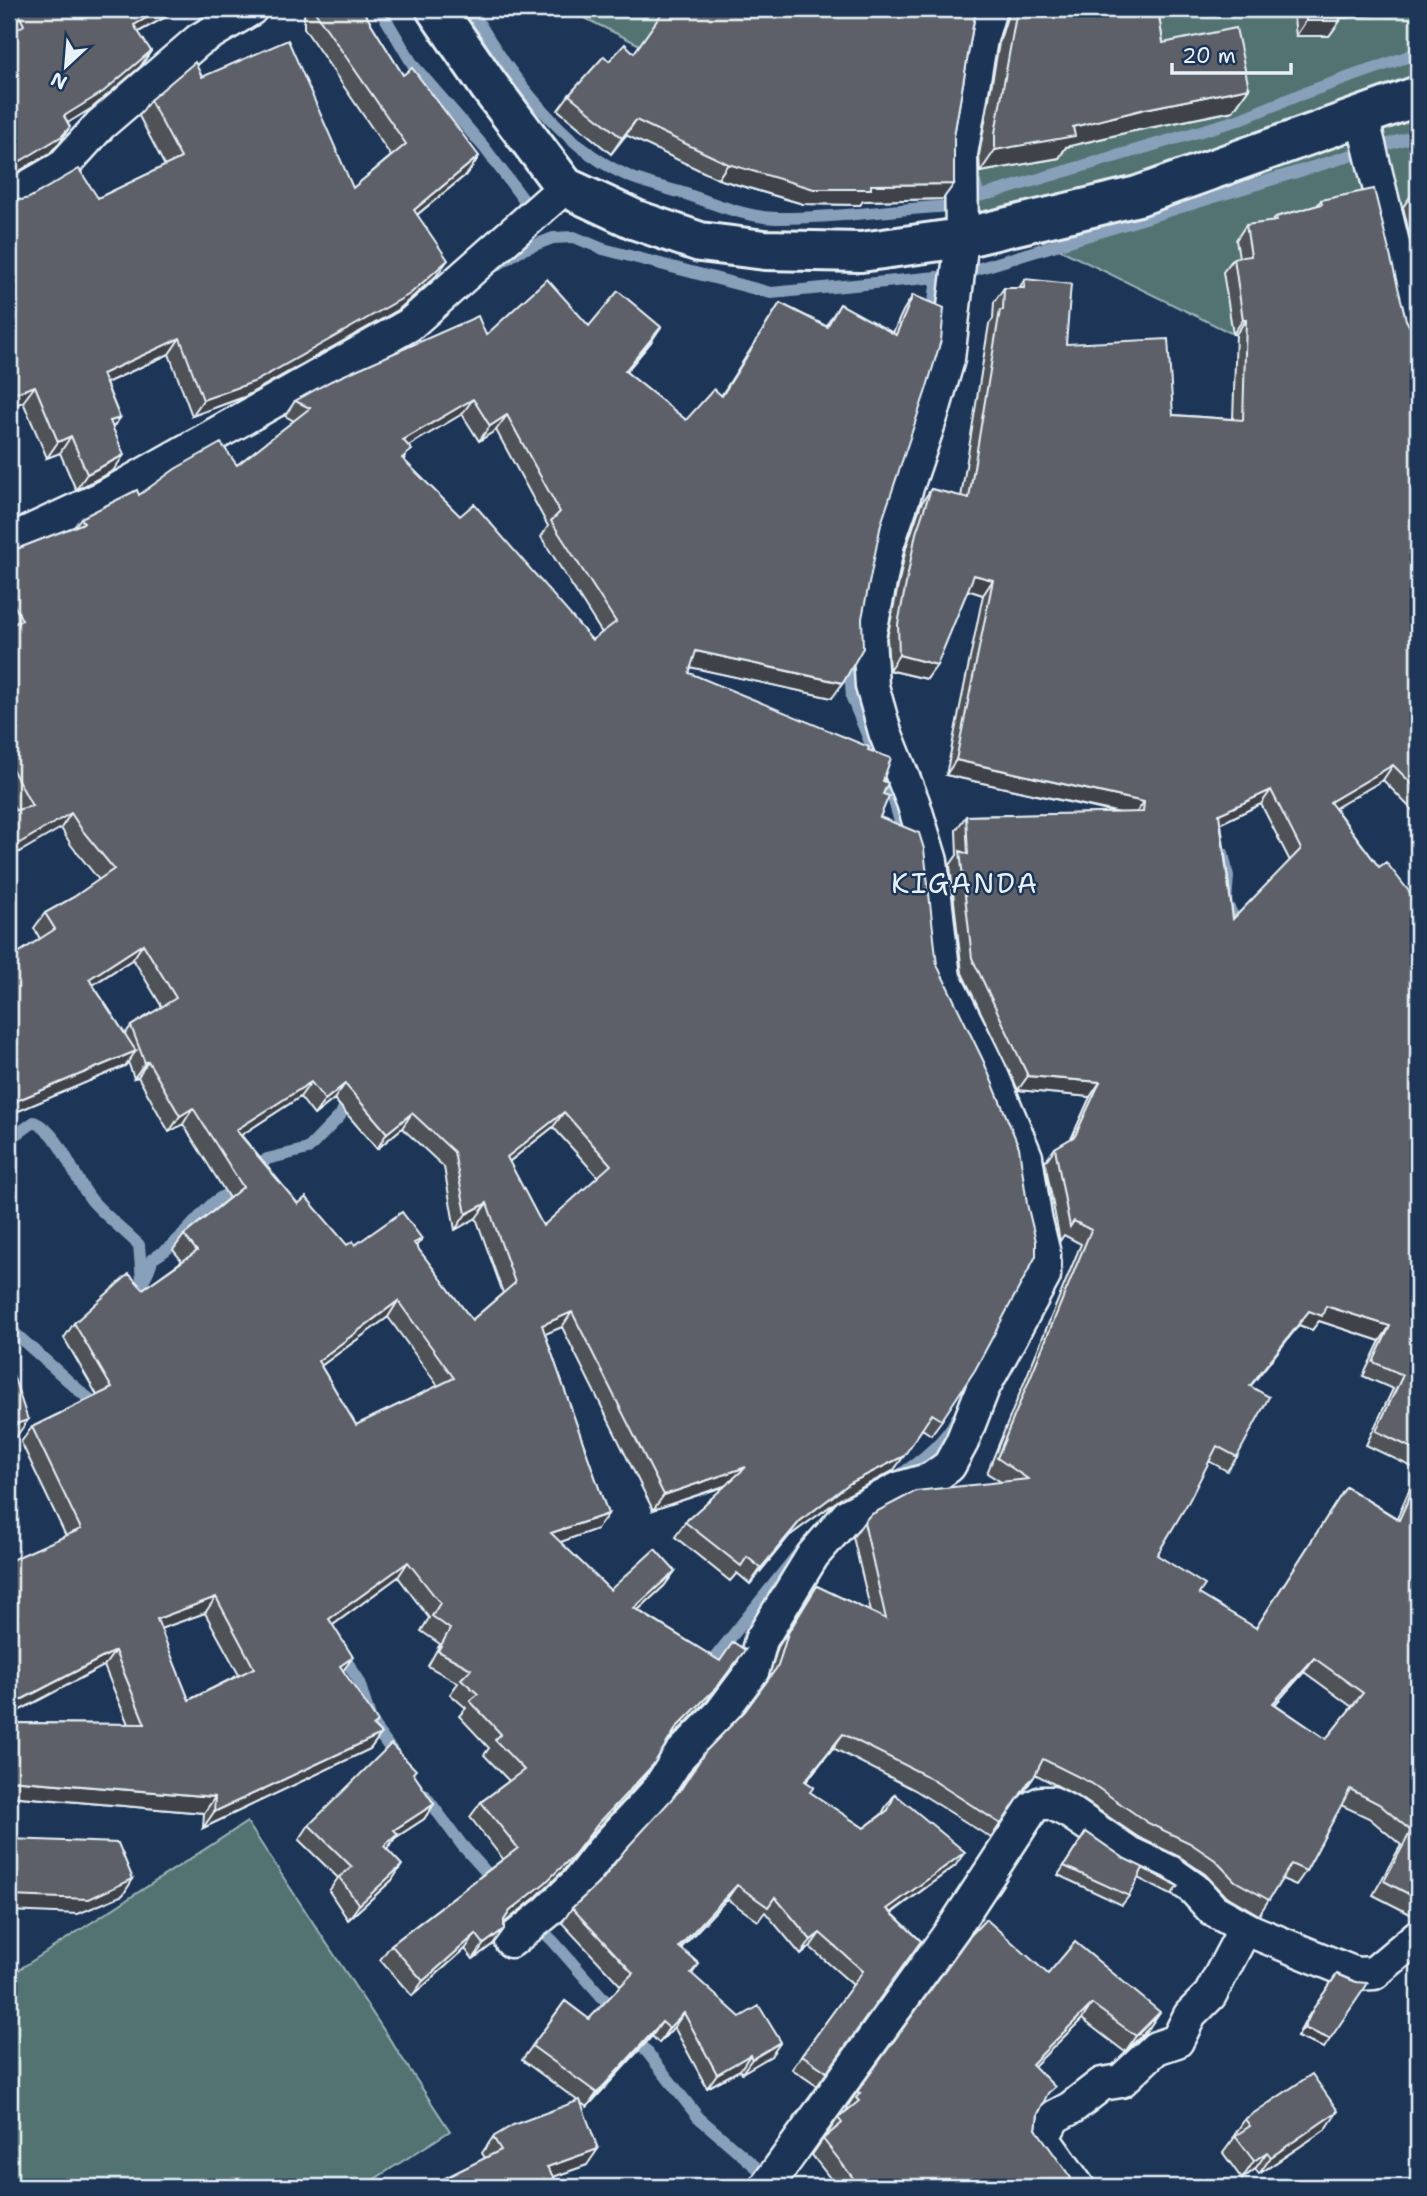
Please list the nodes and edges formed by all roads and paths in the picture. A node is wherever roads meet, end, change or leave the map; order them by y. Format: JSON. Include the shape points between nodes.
{"nodes":[{"id":1,"x":251,"y":9,"type":"edge"},
{"id":2,"x":436,"y":9,"type":"edge"},
{"id":3,"x":990,"y":9,"type":"edge"},
{"id":4,"x":1418,"y":96,"type":"edge"},
{"id":5,"x":1362,"y":116,"type":"junction"},
{"id":6,"x":565,"y":187,"type":"junction"},
{"id":7,"x":9,"y":198,"type":"edge"},
{"id":8,"x":962,"y":238,"type":"junction"},
{"id":9,"x":1414,"y":330,"type":"edge"},
{"id":10,"x":9,"y":541,"type":"edge"},
{"id":11,"x":527,"y":1927,"type":"dead end"},
{"id":12,"x":1251,"y":1931,"type":"junction"},
{"id":13,"x":1418,"y":1936,"type":"edge"},
{"id":14,"x":774,"y":2176,"type":"edge"},
{"id":15,"x":1078,"y":2187,"type":"edge"}],
"edges":[{"from":1,"to":7,"type":"street","via":[[199,40],[100,125],[62,167]]},
{"from":2,"to":6,"type":"street"},
{"from":3,"to":8,"type":"street","via":[[961,154]]},
{"from":4,"to":5,"type":"street"},
{"from":5,"to":8,"type":"street","via":[[1139,196]]},
{"from":5,"to":9,"type":"street"},
{"from":6,"to":8,"type":"street","via":[[636,220],[700,242],[752,249],[861,252]]},
{"from":6,"to":10,"type":"street","via":[[409,325],[104,497]]},
{"from":8,"to":11,"type":"street","via":[[948,359],[888,543],[869,637],[872,686],[931,861],[944,978],[1026,1157],[1044,1276],[983,1388],[949,1466],[932,1479],[900,1488],[848,1515],[813,1555],[761,1640],[753,1670],[720,1714],[680,1755],[657,1791],[577,1883]]},
{"from":12,"to":13,"type":"street","via":[[1356,1974],[1374,1973]]},
{"from":12,"to":14,"type":"street","via":[[1213,1910],[1170,1872],[1129,1853],[1071,1813],[1052,1803],[1033,1807],[955,1926]]},
{"from":12,"to":15,"type":"street","via":[[1240,1938],[1210,1995],[1190,2015],[1177,2041],[1156,2048],[1121,2081],[1102,2084],[1054,2117],[1043,2138]]}]}
